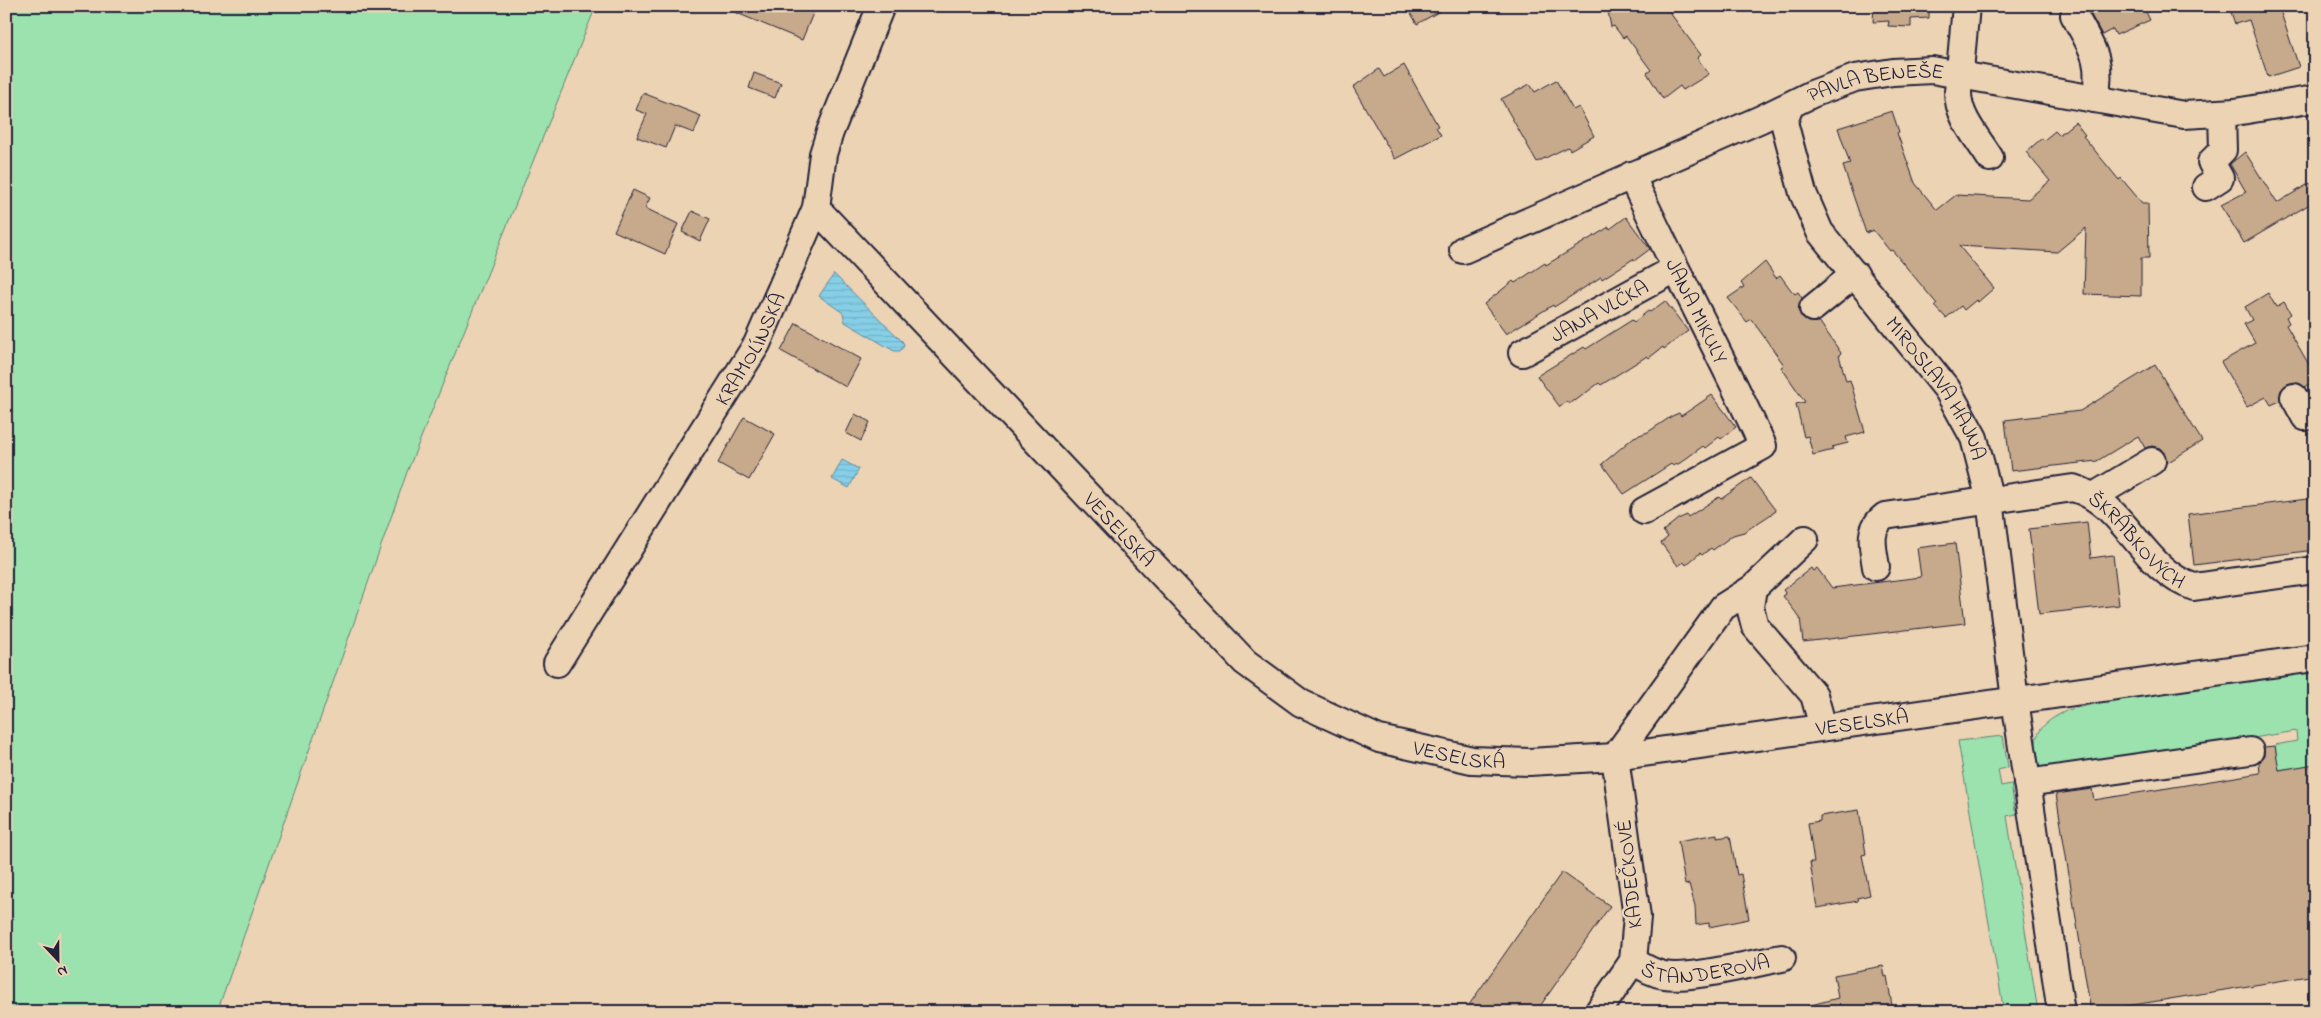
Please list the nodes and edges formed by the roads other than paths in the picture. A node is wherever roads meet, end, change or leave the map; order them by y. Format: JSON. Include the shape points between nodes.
{"nodes":[{"id":1,"x":881,"y":6,"type":"edge"},
{"id":2,"x":1966,"y":6,"type":"edge"},
{"id":3,"x":2074,"y":15,"type":"dead end"},
{"id":4,"x":1960,"y":73,"type":"junction"},
{"id":5,"x":2096,"y":99,"type":"junction"},
{"id":6,"x":2315,"y":99,"type":"edge"},
{"id":7,"x":1790,"y":106,"type":"junction"},
{"id":8,"x":2222,"y":114,"type":"junction"},
{"id":9,"x":1990,"y":158,"type":"dead end"},
{"id":10,"x":1631,"y":175,"type":"junction"},
{"id":11,"x":2206,"y":187,"type":"dead end"},
{"id":12,"x":816,"y":208,"type":"junction"},
{"id":13,"x":1464,"y":250,"type":"dead end"},
{"id":14,"x":1675,"y":269,"type":"junction"},
{"id":15,"x":1855,"y":274,"type":"junction"},
{"id":16,"x":1812,"y":308,"type":"dead end"},
{"id":17,"x":1522,"y":353,"type":"dead end"},
{"id":18,"x":2152,"y":461,"type":"dead end"},
{"id":19,"x":2094,"y":496,"type":"junction"},
{"id":20,"x":1990,"y":500,"type":"junction"},
{"id":21,"x":1644,"y":511,"type":"dead end"},
{"id":22,"x":1805,"y":539,"type":"dead end"},
{"id":23,"x":1876,"y":567,"type":"dead end"},
{"id":24,"x":2315,"y":570,"type":"edge"},
{"id":25,"x":1753,"y":588,"type":"junction"},
{"id":26,"x":2315,"y":658,"type":"edge"},
{"id":27,"x":558,"y":663,"type":"dead end"},
{"id":28,"x":2014,"y":700,"type":"junction"},
{"id":29,"x":1823,"y":728,"type":"junction"},
{"id":30,"x":2250,"y":751,"type":"dead end"},
{"id":31,"x":1614,"y":757,"type":"junction"},
{"id":32,"x":2027,"y":783,"type":"junction"},
{"id":33,"x":1782,"y":958,"type":"dead end"},
{"id":34,"x":1632,"y":961,"type":"junction"},
{"id":35,"x":1598,"y":1012,"type":"edge"},
{"id":36,"x":2061,"y":1012,"type":"edge"}],
"edges":[{"from":1,"to":12,"type":"street","name":"KRAMOLÍNSKÁ","via":[[823,154]]},
{"from":2,"to":4,"type":"street"},
{"from":3,"to":5,"type":"street","via":[[2097,59],[2100,78]]},
{"from":4,"to":5,"type":"street","name":"PAVLA BENEŠE"},
{"from":4,"to":7,"type":"street","name":"PAVLA BENEŠE","via":[[1932,70],[1855,78]]},
{"from":4,"to":9,"type":"street","via":[[1958,96],[1962,115]]},
{"from":5,"to":8,"type":"street","name":"PAVLA BENEŠE","via":[[2175,114]]},
{"from":6,"to":8,"type":"street","name":"PAVLA BENEŠE"},
{"from":7,"to":10,"type":"street","name":"PAVLA BENEŠE"},
{"from":7,"to":15,"type":"street","name":"MIROSLAVA HAJNA","via":[[1784,122],[1803,193],[1820,232]]},
{"from":8,"to":11,"type":"street","via":[[2223,150],[2211,162],[2220,178]]},
{"from":10,"to":13,"type":"street","name":"PAVLA BENEŠE"},
{"from":10,"to":14,"type":"street","name":"JANA MIKULY"},
{"from":12,"to":27,"type":"street","name":"KRAMOLÍNSKÁ","via":[[757,344]]},
{"from":12,"to":31,"type":"street","name":"VESELSKÁ","via":[[1245,662],[1301,703],[1379,739],[1472,760],[1529,762]]},
{"from":14,"to":17,"type":"street","name":"JANA VLČKA"},
{"from":14,"to":21,"type":"street","name":"JANA MIKULY","via":[[1720,353],[1763,446]]},
{"from":15,"to":16,"type":"street"},
{"from":15,"to":20,"type":"street","name":"MIROSLAVA HAJNA","via":[[1947,389],[1974,438]]},
{"from":18,"to":19,"type":"street"},
{"from":19,"to":20,"type":"street","name":"ŠKRÁBKOVÝCH","via":[[2073,488]]},
{"from":19,"to":24,"type":"street","name":"ŠKRÁBKOVÝCH","via":[[2178,582],[2194,587]]},
{"from":20,"to":23,"type":"street","name":"ŠKRÁBKOVÝCH","via":[[1885,516],[1876,522],[1872,530]]},
{"from":20,"to":28,"type":"street","name":"MIROSLAVA HAJNA"},
{"from":22,"to":25,"type":"street"},
{"from":25,"to":29,"type":"street","via":[[1750,607],[1755,626],[1814,695]]},
{"from":25,"to":31,"type":"street","via":[[1724,607]]},
{"from":26,"to":28,"type":"street","name":"VESELSKÁ"},
{"from":28,"to":29,"type":"street","name":"VESELSKÁ"},
{"from":28,"to":32,"type":"street","name":"MIROSLAVA HAJNA"},
{"from":29,"to":31,"type":"street","name":"VESELSKÁ"},
{"from":30,"to":32,"type":"street"},
{"from":31,"to":34,"type":"street","name":"KADEČKOVÉ","via":[[1637,917]]},
{"from":32,"to":36,"type":"street","name":"MIROSLAVA HAJNA"},
{"from":33,"to":34,"type":"street","name":"ŠTANDEROVA","via":[[1683,975],[1653,972]]},
{"from":34,"to":35,"type":"street","name":"KADEČKOVÉ"}]}
